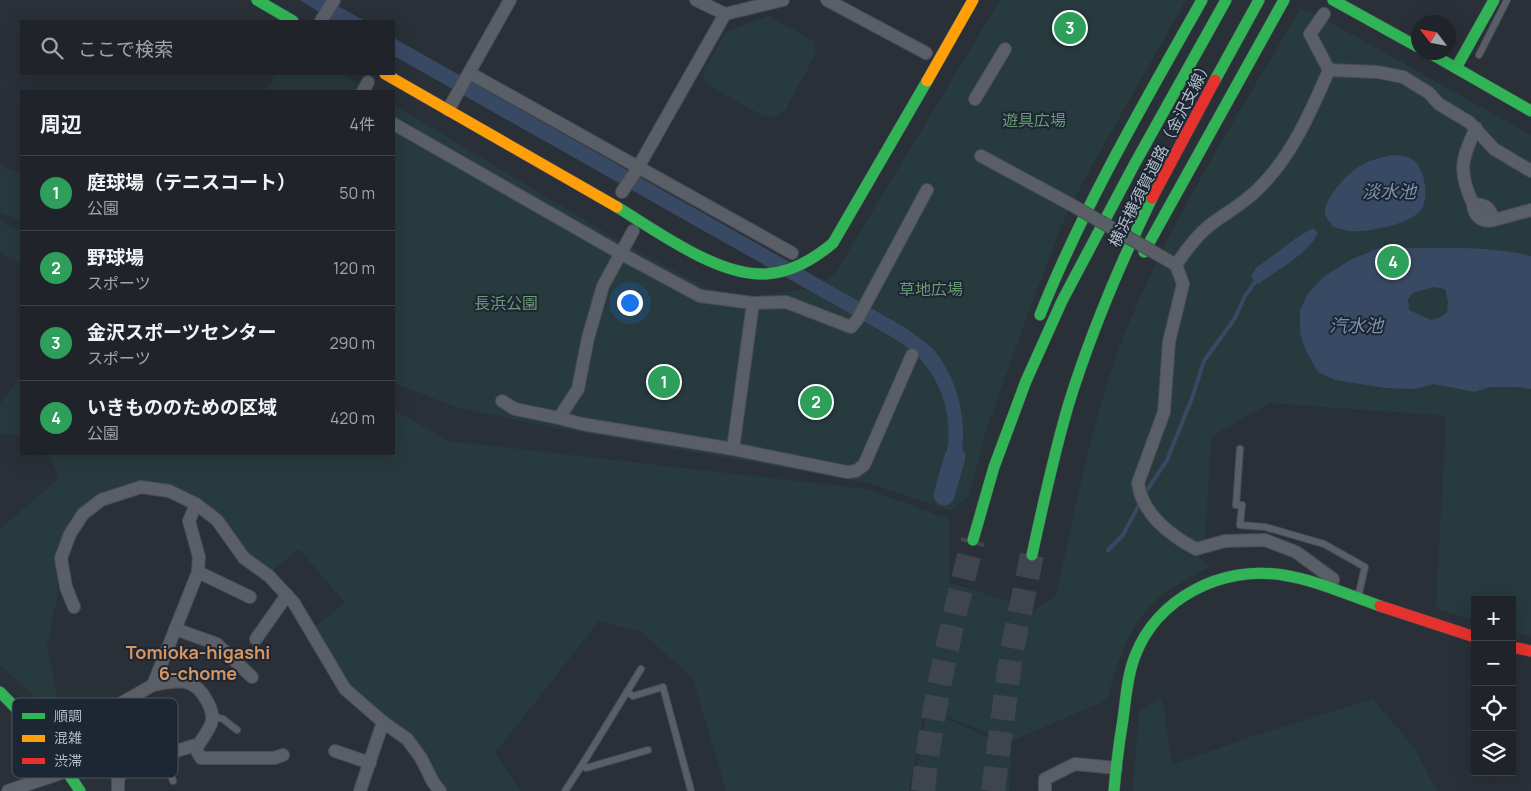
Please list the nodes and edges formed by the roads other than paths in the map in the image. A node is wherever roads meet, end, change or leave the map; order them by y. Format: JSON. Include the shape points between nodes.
{"nodes":[{"id":1,"x":257,"y":0,"type":"edge"},
{"id":2,"x":334,"y":0,"type":"edge"},
{"id":3,"x":510,"y":0,"type":"edge"},
{"id":4,"x":696,"y":0,"type":"edge"},
{"id":5,"x":783,"y":0,"type":"edge"},
{"id":6,"x":827,"y":0,"type":"edge"},
{"id":7,"x":973,"y":0,"type":"edge"},
{"id":8,"x":1202,"y":0,"type":"edge"},
{"id":9,"x":1226,"y":0,"type":"edge"},
{"id":10,"x":1259,"y":0,"type":"edge"},
{"id":11,"x":1284,"y":0,"type":"edge"},
{"id":12,"x":1333,"y":0,"type":"edge"},
{"id":13,"x":1494,"y":0,"type":"edge"},
{"id":14,"x":1507,"y":0,"type":"edge"},
{"id":15,"x":725,"y":14,"type":"junction"},
{"id":16,"x":1324,"y":14,"type":"dead end"},
{"id":17,"x":291,"y":20,"type":"edge"},
{"id":18,"x":322,"y":20,"type":"edge"},
{"id":19,"x":1411,"y":43,"type":"edge"},
{"id":20,"x":1005,"y":49,"type":"dead end"},
{"id":21,"x":926,"y":53,"type":"dead end"},
{"id":22,"x":1479,"y":55,"type":"dead end"},
{"id":23,"x":1442,"y":60,"type":"edge"},
{"id":24,"x":1456,"y":68,"type":"junction"},
{"id":25,"x":1329,"y":70,"type":"junction"},
{"id":26,"x":387,"y":75,"type":"edge"},
{"id":27,"x":471,"y":76,"type":"junction"},
{"id":28,"x":975,"y":99,"type":"dead end"},
{"id":29,"x":448,"y":110,"type":"junction"},
{"id":30,"x":1531,"y":111,"type":"edge"},
{"id":31,"x":395,"y":125,"type":"edge"},
{"id":32,"x":1476,"y":128,"type":"junction"},
{"id":33,"x":981,"y":156,"type":"dead end"},
{"id":34,"x":637,"y":169,"type":"junction"},
{"id":35,"x":1531,"y":171,"type":"edge"},
{"id":36,"x":927,"y":190,"type":"dead end"},
{"id":37,"x":622,"y":192,"type":"dead end"},
{"id":38,"x":1531,"y":210,"type":"edge"},
{"id":39,"x":633,"y":231,"type":"dead end"},
{"id":40,"x":620,"y":253,"type":"junction"},
{"id":41,"x":792,"y":253,"type":"dead end"},
{"id":42,"x":1138,"y":263,"type":"dead end"},
{"id":43,"x":1176,"y":265,"type":"junction"},
{"id":44,"x":753,"y":303,"type":"junction"},
{"id":45,"x":1036,"y":326,"type":"dead end"},
{"id":46,"x":1102,"y":343,"type":"dead end"},
{"id":47,"x":1030,"y":345,"type":"dead end"},
{"id":48,"x":912,"y":355,"type":"dead end"},
{"id":49,"x":502,"y":401,"type":"dead end"},
{"id":50,"x":559,"y":418,"type":"junction"},
{"id":51,"x":733,"y":449,"type":"junction"},
{"id":52,"x":1240,"y":449,"type":"dead end"},
{"id":53,"x":994,"y":468,"type":"junction"},
{"id":54,"x":1048,"y":484,"type":"junction"},
{"id":55,"x":196,"y":504,"type":"junction"},
{"id":56,"x":973,"y":540,"type":"tunnel mouth"},
{"id":57,"x":1032,"y":555,"type":"tunnel mouth"},
{"id":58,"x":198,"y":572,"type":"junction"},
{"id":59,"x":1333,"y":580,"type":"dead end"},
{"id":60,"x":287,"y":595,"type":"junction"},
{"id":61,"x":250,"y":597,"type":"dead end"},
{"id":62,"x":1358,"y":598,"type":"junction"},
{"id":63,"x":74,"y":607,"type":"dead end"},
{"id":64,"x":175,"y":629,"type":"junction"},
{"id":65,"x":1471,"y":636,"type":"edge"},
{"id":66,"x":256,"y":639,"type":"dead end"},
{"id":67,"x":1516,"y":648,"type":"edge"},
{"id":68,"x":1531,"y":650,"type":"edge"},
{"id":69,"x":641,"y":669,"type":"dead end"},
{"id":70,"x":252,"y":677,"type":"dead end"},
{"id":71,"x":153,"y":685,"type":"junction"},
{"id":72,"x":0,"y":692,"type":"edge"},
{"id":73,"x":627,"y":692,"type":"junction"},
{"id":74,"x":130,"y":698,"type":"edge"},
{"id":75,"x":12,"y":705,"type":"edge"},
{"id":76,"x":212,"y":716,"type":"junction"},
{"id":77,"x":383,"y":722,"type":"junction"},
{"id":78,"x":237,"y":730,"type":"dead end"},
{"id":79,"x":194,"y":746,"type":"junction"},
{"id":80,"x":648,"y":750,"type":"dead end"},
{"id":81,"x":178,"y":751,"type":"edge"},
{"id":82,"x":335,"y":751,"type":"dead end"},
{"id":83,"x":283,"y":755,"type":"dead end"},
{"id":84,"x":370,"y":763,"type":"junction"},
{"id":85,"x":582,"y":765,"type":"junction"},
{"id":86,"x":1116,"y":768,"type":"junction"},
{"id":87,"x":46,"y":778,"type":"edge"},
{"id":88,"x":72,"y":778,"type":"edge"},
{"id":89,"x":119,"y":778,"type":"edge"},
{"id":90,"x":172,"y":778,"type":"edge"},
{"id":91,"x":173,"y":781,"type":"dead end"},
{"id":92,"x":8,"y":791,"type":"edge"},
{"id":93,"x":80,"y":791,"type":"edge"},
{"id":94,"x":118,"y":791,"type":"edge"},
{"id":95,"x":360,"y":791,"type":"edge"},
{"id":96,"x":440,"y":791,"type":"edge"},
{"id":97,"x":566,"y":791,"type":"edge"},
{"id":98,"x":691,"y":791,"type":"edge"},
{"id":99,"x":1044,"y":791,"type":"edge"},
{"id":100,"x":1114,"y":791,"type":"edge"}],
"edges":[{"from":1,"to":17,"type":"main road"},
{"from":2,"to":18,"type":"street"},
{"from":3,"to":27,"type":"street"},
{"from":4,"to":15,"type":"street"},
{"from":5,"to":15,"type":"street"},
{"from":6,"to":21,"type":"street"},
{"from":7,"to":29,"type":"main road","via":[[833,243],[807,263],[772,273],[754,274],[708,261]]},
{"from":8,"to":45,"type":"main road","via":[[1072,237]]},
{"from":9,"to":53,"type":"main road","name":"横浜横須賀道路（金沢支線）","via":[[1062,302],[1026,381]]},
{"from":10,"to":54,"type":"main road","name":"横浜横須賀道路（金沢支線）","via":[[1162,179],[1127,251],[1070,403]]},
{"from":11,"to":42,"type":"main road"},
{"from":12,"to":19,"type":"main road"},
{"from":13,"to":24,"type":"main road"},
{"from":14,"to":22,"type":"lane"},
{"from":15,"to":34,"type":"street"},
{"from":16,"to":25,"type":"street","via":[[1310,34]]},
{"from":20,"to":28,"type":"street"},
{"from":23,"to":24,"type":"main road"},
{"from":24,"to":30,"type":"main road"},
{"from":25,"to":32,"type":"street","via":[[1378,72],[1403,77]]},
{"from":25,"to":43,"type":"street","via":[[1280,164],[1260,188],[1191,243]]},
{"from":26,"to":29,"type":"main road"},
{"from":27,"to":29,"type":"street"},
{"from":27,"to":34,"type":"street"},
{"from":31,"to":40,"type":"street"},
{"from":32,"to":35,"type":"street","via":[[1494,149]]},
{"from":32,"to":38,"type":"street","via":[[1465,152],[1463,168],[1465,186],[1473,204],[1486,206],[1494,220]]},
{"from":33,"to":43,"type":"street","bridge":true},
{"from":34,"to":37,"type":"street"},
{"from":34,"to":41,"type":"street"},
{"from":36,"to":44,"type":"street","via":[[851,327],[786,302]]},
{"from":39,"to":40,"type":"street"},
{"from":40,"to":44,"type":"street","via":[[700,296]]},
{"from":40,"to":50,"type":"street","via":[[602,286],[578,389]]},
{"from":43,"to":59,"type":"street","via":[[1183,284],[1169,342],[1164,412],[1138,484],[1139,494],[1157,521],[1176,539],[1196,549],[1224,541],[1265,540],[1296,552]]},
{"from":44,"to":51,"type":"street"},
{"from":46,"to":54,"type":"main road"},
{"from":47,"to":53,"type":"main road"},
{"from":48,"to":51,"type":"street","via":[[864,465],[856,471],[847,472]]},
{"from":49,"to":50,"type":"street","via":[[515,409]]},
{"from":50,"to":51,"type":"street"},
{"from":52,"to":62,"type":"lane","via":[[1236,505],[1242,505],[1240,525],[1266,527],[1324,544],[1365,567]]},
{"from":53,"to":56,"type":"main road","name":"横浜横須賀道路（金沢支線）"},
{"from":54,"to":57,"type":"main road","name":"横浜横須賀道路（金沢支線）"},
{"from":55,"to":58,"type":"street","via":[[189,521],[199,557]]},
{"from":55,"to":60,"type":"street","via":[[217,520],[244,558],[269,576]]},
{"from":55,"to":63,"type":"street","via":[[169,491],[141,487],[102,500],[83,514],[70,534],[61,558]]},
{"from":58,"to":61,"type":"street"},
{"from":58,"to":64,"type":"street"},
{"from":60,"to":66,"type":"street"},
{"from":60,"to":77,"type":"street","via":[[345,689]]},
{"from":62,"to":65,"type":"main road"},
{"from":62,"to":86,"type":"main road","via":[[1282,575],[1259,573],[1218,580],[1194,589],[1174,602],[1152,625],[1136,656],[1125,703]]},
{"from":64,"to":70,"type":"street","via":[[217,644]]},
{"from":64,"to":71,"type":"street"},
{"from":67,"to":68,"type":"main road"},
{"from":69,"to":73,"type":"lane"},
{"from":71,"to":74,"type":"street"},
{"from":71,"to":76,"type":"street","via":[[173,680],[198,687]]},
{"from":72,"to":75,"type":"main road"},
{"from":73,"to":85,"type":"lane"},
{"from":73,"to":98,"type":"lane","via":[[633,696],[663,687]]},
{"from":76,"to":78,"type":"lane","via":[[223,719]]},
{"from":76,"to":79,"type":"street","via":[[199,744]]},
{"from":77,"to":84,"type":"street"},
{"from":77,"to":96,"type":"street","via":[[406,739]]},
{"from":79,"to":81,"type":"street"},
{"from":79,"to":83,"type":"street","via":[[201,758],[274,758]]},
{"from":80,"to":85,"type":"lane","via":[[586,768]]},
{"from":82,"to":84,"type":"street"},
{"from":84,"to":95,"type":"street"},
{"from":85,"to":97,"type":"lane"},
{"from":86,"to":99,"type":"street","via":[[1075,764],[1045,779]]},
{"from":86,"to":100,"type":"main road"},
{"from":87,"to":92,"type":"street"},
{"from":88,"to":93,"type":"main road"},
{"from":89,"to":94,"type":"street"},
{"from":90,"to":91,"type":"lane"}]}
